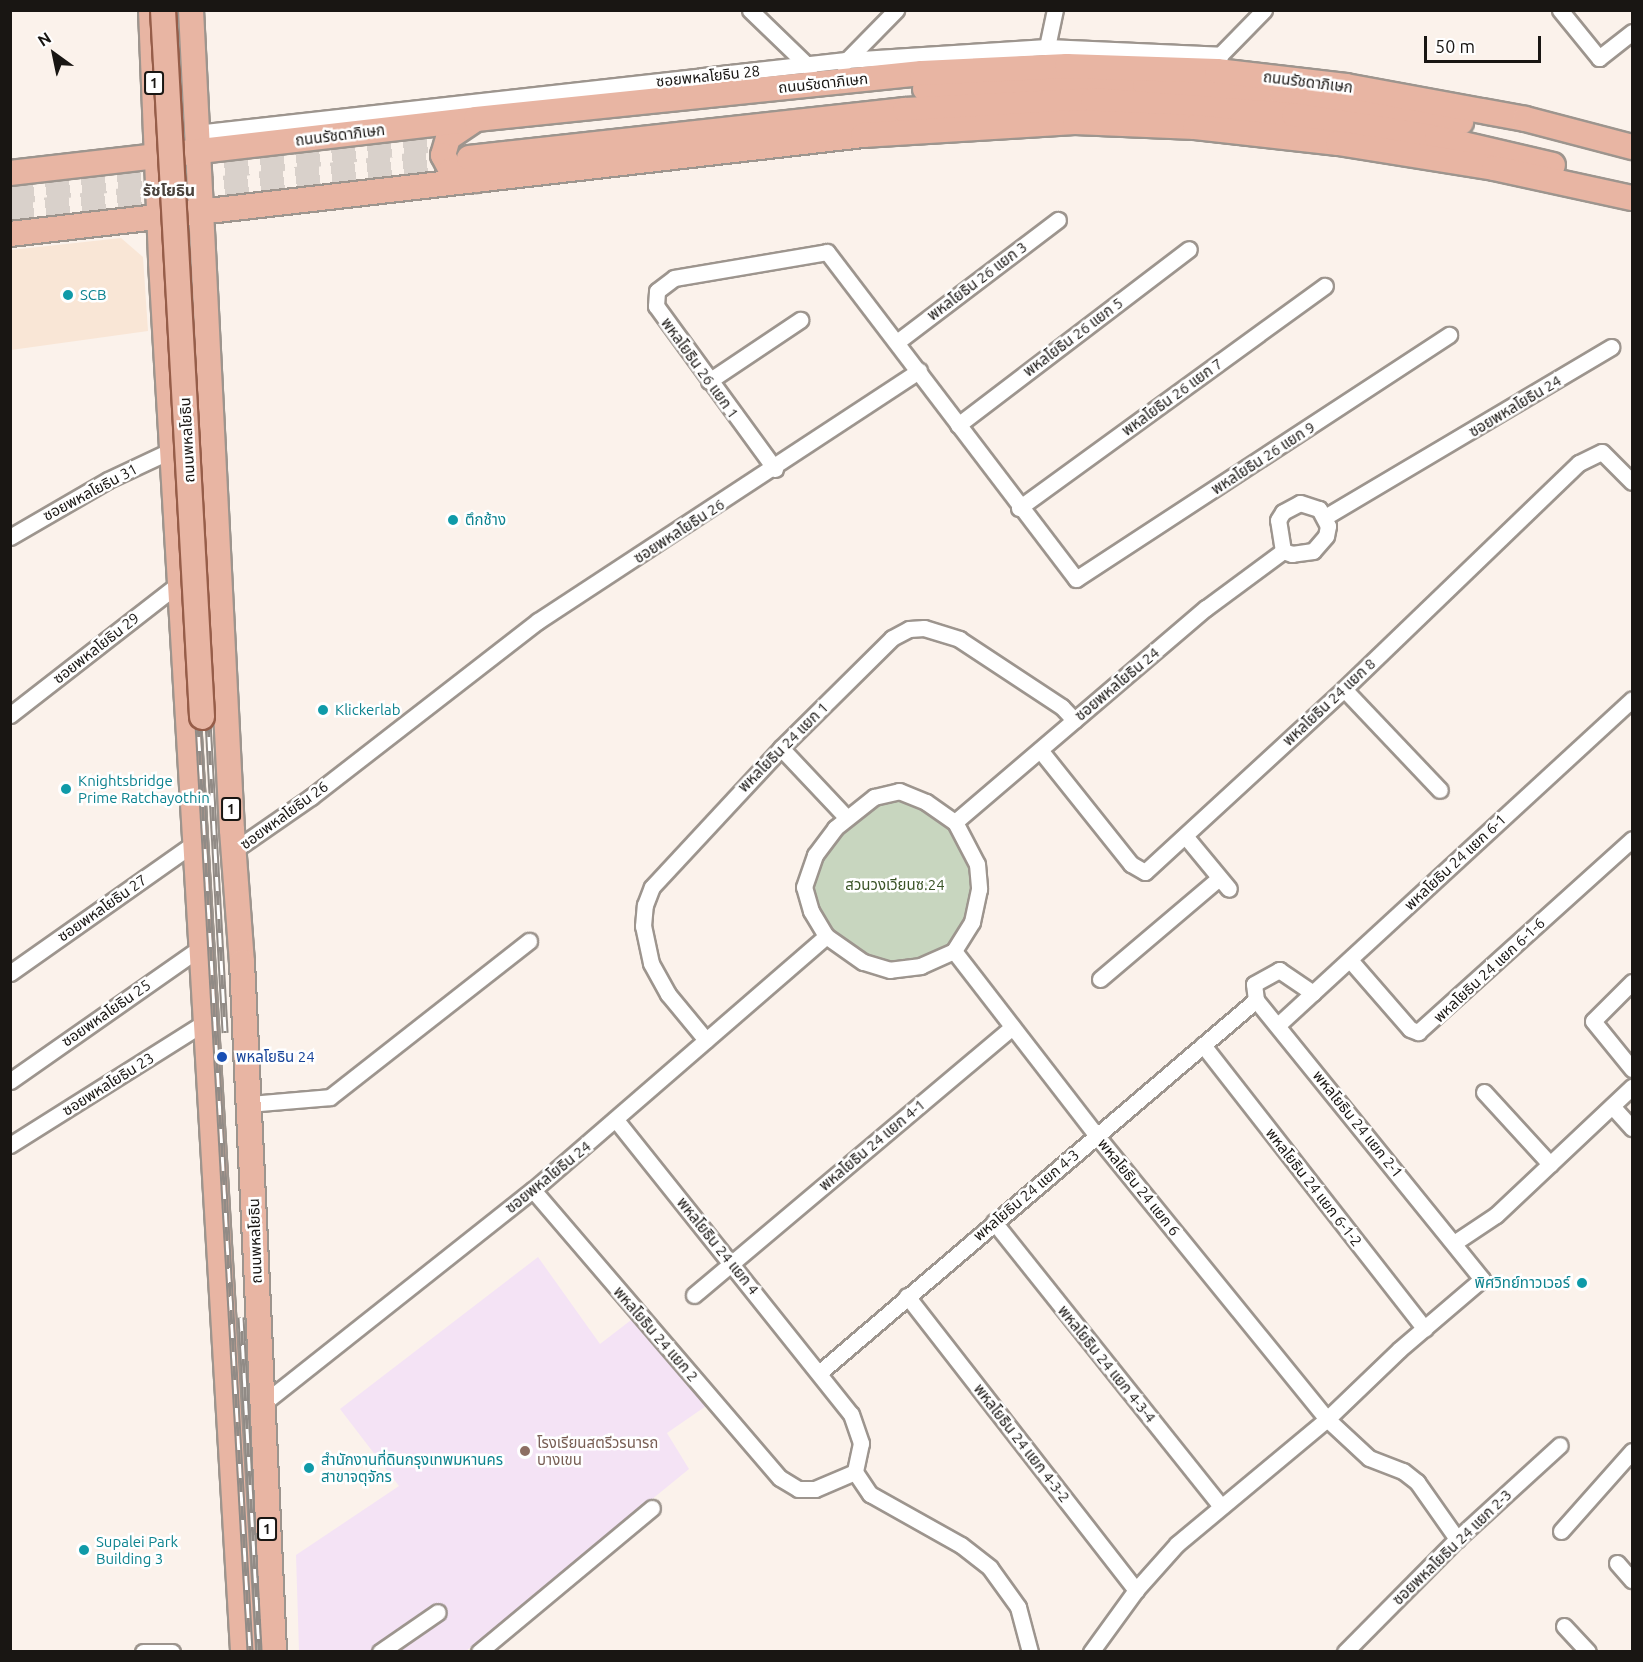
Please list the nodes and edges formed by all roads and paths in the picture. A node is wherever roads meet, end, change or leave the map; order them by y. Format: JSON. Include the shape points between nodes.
{"nodes":[{"id":1,"x":179,"y":10,"type":"edge"},
{"id":2,"x":186,"y":10,"type":"edge"},
{"id":3,"x":191,"y":10,"type":"edge"},
{"id":4,"x":750,"y":10,"type":"edge"},
{"id":5,"x":896,"y":10,"type":"edge"},
{"id":6,"x":1055,"y":10,"type":"edge"},
{"id":7,"x":1264,"y":10,"type":"edge"},
{"id":8,"x":1560,"y":10,"type":"edge"},
{"id":9,"x":155,"y":12,"type":"edge"},
{"id":10,"x":1632,"y":33,"type":"edge"},
{"id":11,"x":1047,"y":47,"type":"junction"},
{"id":12,"x":846,"y":60,"type":"junction"},
{"id":13,"x":1218,"y":63,"type":"junction"},
{"id":14,"x":805,"y":65,"type":"junction"},
{"id":15,"x":827,"y":83,"type":"junction"},
{"id":16,"x":197,"y":142,"type":"junction"},
{"id":17,"x":1632,"y":147,"type":"edge"},
{"id":18,"x":472,"y":148,"type":"junction"},
{"id":19,"x":1632,"y":153,"type":"edge"},
{"id":20,"x":157,"y":156,"type":"junction"},
{"id":21,"x":10,"y":173,"type":"edge"},
{"id":22,"x":1632,"y":191,"type":"edge"},
{"id":23,"x":1632,"y":198,"type":"edge"},
{"id":24,"x":202,"y":211,"type":"junction"},
{"id":25,"x":159,"y":216,"type":"junction"},
{"id":26,"x":1058,"y":220,"type":"dead end"},
{"id":27,"x":10,"y":234,"type":"edge"},
{"id":28,"x":1189,"y":249,"type":"dead end"},
{"id":29,"x":1325,"y":286,"type":"dead end"},
{"id":30,"x":207,"y":311,"type":"junction"},
{"id":31,"x":165,"y":313,"type":"junction"},
{"id":32,"x":800,"y":320,"type":"dead end"},
{"id":33,"x":1449,"y":335,"type":"dead end"},
{"id":34,"x":897,"y":342,"type":"junction"},
{"id":35,"x":1611,"y":348,"type":"dead end"},
{"id":36,"x":919,"y":371,"type":"junction"},
{"id":37,"x":709,"y":381,"type":"junction"},
{"id":38,"x":958,"y":425,"type":"junction"},
{"id":39,"x":172,"y":450,"type":"junction"},
{"id":40,"x":775,"y":469,"type":"junction"},
{"id":41,"x":1632,"y":482,"type":"edge"},
{"id":42,"x":1019,"y":508,"type":"junction"},
{"id":43,"x":1325,"y":517,"type":"junction"},
{"id":44,"x":10,"y":537,"type":"edge"},
{"id":45,"x":1283,"y":552,"type":"junction"},
{"id":46,"x":182,"y":581,"type":"junction"},
{"id":47,"x":1344,"y":689,"type":"junction"},
{"id":48,"x":1632,"y":699,"type":"edge"},
{"id":49,"x":10,"y":715,"type":"edge"},
{"id":50,"x":208,"y":716,"type":"junction"},
{"id":51,"x":1074,"y":720,"type":"junction"},
{"id":52,"x":781,"y":748,"type":"junction"},
{"id":53,"x":1040,"y":750,"type":"junction"},
{"id":54,"x":1440,"y":790,"type":"dead end"},
{"id":55,"x":846,"y":817,"type":"junction"},
{"id":56,"x":955,"y":822,"type":"junction"},
{"id":57,"x":1186,"y":837,"type":"junction"},
{"id":58,"x":1632,"y":838,"type":"edge"},
{"id":59,"x":233,"y":841,"type":"junction"},
{"id":60,"x":194,"y":843,"type":"junction"},
{"id":61,"x":196,"y":869,"type":"junction"},
{"id":62,"x":826,"y":936,"type":"junction"},
{"id":63,"x":529,"y":941,"type":"dead end"},
{"id":64,"x":203,"y":946,"type":"junction"},
{"id":65,"x":954,"y":951,"type":"junction"},
{"id":66,"x":1350,"y":960,"type":"junction"},
{"id":67,"x":10,"y":973,"type":"edge"},
{"id":68,"x":1100,"y":979,"type":"dead end"},
{"id":69,"x":1632,"y":982,"type":"edge"},
{"id":70,"x":1313,"y":993,"type":"junction"},
{"id":71,"x":1258,"y":1003,"type":"junction"},
{"id":72,"x":205,"y":1022,"type":"junction"},
{"id":73,"x":1278,"y":1025,"type":"junction"},
{"id":74,"x":1012,"y":1027,"type":"junction"},
{"id":75,"x":706,"y":1040,"type":"junction"},
{"id":76,"x":1203,"y":1045,"type":"junction"},
{"id":77,"x":1632,"y":1069,"type":"edge"},
{"id":78,"x":10,"y":1081,"type":"edge"},
{"id":79,"x":1632,"y":1087,"type":"edge"},
{"id":80,"x":1484,"y":1092,"type":"dead end"},
{"id":81,"x":249,"y":1104,"type":"junction"},
{"id":82,"x":1612,"y":1106,"type":"junction"},
{"id":83,"x":616,"y":1120,"type":"junction"},
{"id":84,"x":1632,"y":1128,"type":"edge"},
{"id":85,"x":1096,"y":1135,"type":"junction"},
{"id":86,"x":10,"y":1145,"type":"edge"},
{"id":87,"x":1550,"y":1164,"type":"junction"},
{"id":88,"x":532,"y":1190,"type":"junction"},
{"id":89,"x":994,"y":1222,"type":"junction"},
{"id":90,"x":1454,"y":1243,"type":"junction"},
{"id":91,"x":731,"y":1263,"type":"junction"},
{"id":92,"x":694,"y":1295,"type":"dead end"},
{"id":93,"x":907,"y":1296,"type":"junction"},
{"id":94,"x":1425,"y":1329,"type":"junction"},
{"id":95,"x":819,"y":1372,"type":"junction"},
{"id":96,"x":260,"y":1406,"type":"junction"},
{"id":97,"x":229,"y":1413,"type":"junction"},
{"id":98,"x":1328,"y":1419,"type":"junction"},
{"id":99,"x":1560,"y":1445,"type":"dead end"},
{"id":100,"x":1632,"y":1451,"type":"edge"},
{"id":101,"x":855,"y":1472,"type":"junction"},
{"id":102,"x":1221,"y":1506,"type":"junction"},
{"id":103,"x":652,"y":1508,"type":"dead end"},
{"id":104,"x":1561,"y":1531,"type":"dead end"},
{"id":105,"x":1458,"y":1539,"type":"junction"},
{"id":106,"x":1617,"y":1563,"type":"dead end"},
{"id":107,"x":1632,"y":1580,"type":"edge"},
{"id":108,"x":1136,"y":1590,"type":"junction"},
{"id":109,"x":438,"y":1612,"type":"dead end"},
{"id":110,"x":1564,"y":1626,"type":"dead end"},
{"id":111,"x":143,"y":1652,"type":"edge"},
{"id":112,"x":172,"y":1652,"type":"edge"},
{"id":113,"x":243,"y":1652,"type":"edge"},
{"id":114,"x":274,"y":1652,"type":"edge"},
{"id":115,"x":380,"y":1652,"type":"edge"},
{"id":116,"x":479,"y":1652,"type":"edge"},
{"id":117,"x":1030,"y":1652,"type":"edge"},
{"id":118,"x":1091,"y":1652,"type":"edge"},
{"id":119,"x":1346,"y":1652,"type":"edge"},
{"id":120,"x":1588,"y":1652,"type":"edge"}],
"edges":[{"from":1,"to":50,"type":"main road","name":"ถนนพหลโยธิน"},
{"from":2,"to":9,"type":"main road","via":[[167,19]]},
{"from":3,"to":16,"type":"main road","name":"ถนนพหลโยธิน","number":"1"},
{"from":4,"to":14,"type":"street"},
{"from":5,"to":12,"type":"street"},
{"from":6,"to":11,"type":"street"},
{"from":7,"to":13,"type":"street"},
{"from":8,"to":10,"type":"street","via":[[1599,58]]},
{"from":9,"to":20,"type":"main road","name":"ถนนพหลโยธิน","number":"1"},
{"from":9,"to":50,"type":"main road","name":"ถนนพหลโยธิน","bridge":true},
{"from":11,"to":12,"type":"street","name":"ซอยพหลโยธิน 28"},
{"from":11,"to":13,"type":"street","name":"ซอยพหลโยธิน 28"},
{"from":12,"to":14,"type":"street","name":"ซอยพหลโยธิน 28"},
{"from":12,"to":15,"type":"street"},
{"from":13,"to":15,"type":"main road","name":"ถนนรัชดาภิเษก","via":[[995,67]]},
{"from":13,"to":17,"type":"main road","name":"ถนนรัชดาภิเษก","via":[[1525,119]]},
{"from":14,"to":15,"type":"street"},
{"from":14,"to":16,"type":"street","name":"ซอยพหลโยธิน 28"},
{"from":15,"to":18,"type":"main road","name":"ถนนรัชดาภิเษก"},
{"from":16,"to":18,"type":"main road","name":"ถนนรัชดาภิเษก"},
{"from":16,"to":20,"type":"main road","name":"ถนนรัชดาภิเษก"},
{"from":16,"to":24,"type":"main road","name":"ถนนพหลโยธิน","number":"1"},
{"from":18,"to":19,"type":"main road","name":"ถนนรัชดาภิเษก","via":[[901,90],[1145,84],[1367,107]]},
{"from":18,"to":22,"type":"main road","name":"ถนนรัชดาภิเษก","via":[[905,110],[1093,100],[1230,108],[1385,129],[1499,151]]},
{"from":18,"to":23,"type":"main road","name":"ถนนรัชดาภิเษก","via":[[863,135],[1075,122],[1195,127],[1314,140],[1494,168]]},
{"from":18,"to":24,"type":"main road","name":"ถนนรัชดาภิเษก"},
{"from":20,"to":21,"type":"main road","name":"ถนนรัชดาภิเษก"},
{"from":20,"to":25,"type":"main road","name":"ถนนพหลโยธิน","number":"1"},
{"from":24,"to":25,"type":"main road","name":"ถนนรัชดาภิเษก"},
{"from":24,"to":30,"type":"main road","name":"ถนนพหลโยธิน","number":"1"},
{"from":25,"to":27,"type":"main road","name":"ถนนรัชดาภิเษก"},
{"from":25,"to":31,"type":"main road","name":"ถนนพหลโยธิน","number":"1"},
{"from":26,"to":34,"type":"street","name":"พหลโยธิน 26 แยก 3"},
{"from":28,"to":38,"type":"street","name":"พหลโยธิน 26 แยก 5"},
{"from":29,"to":42,"type":"street","name":"พหลโยธิน 26 แยก 7"},
{"from":30,"to":31,"type":"main road","via":[[180,304]]},
{"from":30,"to":59,"type":"main road","name":"ถนนพหลโยธิน","number":"1"},
{"from":31,"to":39,"type":"main road","name":"ถนนพหลโยธิน","number":"1"},
{"from":32,"to":37,"type":"street"},
{"from":33,"to":42,"type":"street","name":"พหลโยธิน 26 แยก 9","via":[[1076,579]]},
{"from":34,"to":36,"type":"street"},
{"from":34,"to":37,"type":"street","name":"พหลโยธิน 26 แยก 1","via":[[827,252],[695,272],[674,278],[657,291],[656,306]]},
{"from":35,"to":43,"type":"street","name":"ซอยพหลโยธิน 24"},
{"from":36,"to":38,"type":"street"},
{"from":36,"to":40,"type":"street","name":"ซอยพหลโยธิน 26"},
{"from":37,"to":40,"type":"street","name":"พหลโยธิน 26 แยก 1"},
{"from":38,"to":42,"type":"street"},
{"from":39,"to":44,"type":"street","name":"ซอยพหลโยธิน 31","via":[[108,480]]},
{"from":39,"to":46,"type":"main road","name":"ถนนพหลโยธิน","number":"1"},
{"from":40,"to":59,"type":"street","name":"ซอยพหลโยธิน 26","via":[[538,621],[311,797]]},
{"from":41,"to":47,"type":"street","name":"พหลโยธิน 24 แยก 8","via":[[1602,452],[1579,464]]},
{"from":43,"to":45,"type":"street","via":[[1328,526],[1321,545],[1304,554]]},
{"from":43,"to":45,"type":"street","via":[[1310,504],[1300,503],[1283,512],[1277,530]]},
{"from":45,"to":51,"type":"street","name":"ซอยพหลโยธิน 24","via":[[1206,608]]},
{"from":46,"to":49,"type":"street","name":"ซอยพหลโยธิน 29"},
{"from":46,"to":60,"type":"main road","name":"ถนนพหลโยธิน","number":"1"},
{"from":47,"to":54,"type":"street"},
{"from":47,"to":57,"type":"street","name":"พหลโยธิน 24 แยก 8"},
{"from":48,"to":66,"type":"street","name":"พหลโยธิน 24 แยก 6-1"},
{"from":50,"to":59,"type":"main road","name":"ถนนพหลโยธิน","via":[[219,802]]},
{"from":50,"to":61,"type":"main road","name":"ถนนพหลโยธิน","via":[[205,824]]},
{"from":51,"to":52,"type":"street","name":"พหลโยธิน 24 แยก 1","via":[[1062,707],[980,650],[924,628],[909,629],[892,638]]},
{"from":51,"to":53,"type":"street","name":"ซอยพหลโยธิน 24"},
{"from":52,"to":55,"type":"street"},
{"from":52,"to":75,"type":"street","name":"พหลโยธิน 24 แยก 1","via":[[664,870],[645,905],[643,926],[651,963],[668,994]]},
{"from":53,"to":56,"type":"street","name":"ซอยพหลโยธิน 24"},
{"from":53,"to":57,"type":"street","name":"พหลโยธิน 24 แยก 8","via":[[1136,870],[1145,872]]},
{"from":55,"to":56,"type":"street","via":[[874,797],[899,791],[926,802]]},
{"from":55,"to":62,"type":"street","via":[[824,840],[805,876],[806,899]]},
{"from":56,"to":65,"type":"street","via":[[970,848],[979,877],[972,922]]},
{"from":57,"to":68,"type":"street","via":[[1224,883]]},
{"from":58,"to":66,"type":"street","name":"พหลโยธิน 24 แยก 6-1-6","via":[[1418,1032],[1410,1029]]},
{"from":59,"to":81,"type":"main road","name":"ถนนพหลโยธิน","number":"1"},
{"from":60,"to":61,"type":"main road","name":"ถนนพหลโยธิน","number":"1"},
{"from":60,"to":67,"type":"street","name":"ซอยพหลโยธิน 27"},
{"from":61,"to":64,"type":"main road","name":"ถนนพหลโยธิน","number":"1"},
{"from":62,"to":65,"type":"street","via":[[856,958],[890,970],[921,966]]},
{"from":62,"to":75,"type":"street","name":"ซอยพหลโยธิน 24"},
{"from":63,"to":81,"type":"street","via":[[330,1097]]},
{"from":64,"to":72,"type":"main road","name":"ถนนพหลโยธิน","number":"1"},
{"from":64,"to":78,"type":"street","name":"ซอยพหลโยธิน 25"},
{"from":65,"to":74,"type":"street","name":"พหลโยธิน 24 แยก 6"},
{"from":66,"to":70,"type":"street","name":"พหลโยธิน 24 แยก 6-1"},
{"from":69,"to":77,"type":"street","via":[[1593,1021]]},
{"from":70,"to":71,"type":"street","via":[[1279,970],[1254,984]]},
{"from":70,"to":73,"type":"street","name":"พหลโยธิน 24 แยก 6-1"},
{"from":71,"to":73,"type":"street","name":"พหลโยธิน 24 แยก 2-1"},
{"from":71,"to":76,"type":"street","name":"พหลโยธิน 24 แยก 4-3"},
{"from":72,"to":86,"type":"street","name":"ซอยพหลโยธิน 23"},
{"from":72,"to":97,"type":"main road","name":"ถนนพหลโยธิน","number":"1"},
{"from":73,"to":90,"type":"street","name":"พหลโยธิน 24 แยก 2-1"},
{"from":74,"to":85,"type":"street","name":"พหลโยธิน 24 แยก 6"},
{"from":74,"to":91,"type":"street","name":"พหลโยธิน 24 แยก 4-1"},
{"from":75,"to":83,"type":"street","name":"ซอยพหลโยธิน 24"},
{"from":76,"to":85,"type":"street","name":"พหลโยธิน 24 แยก 4-3"},
{"from":76,"to":94,"type":"street","name":"พหลโยธิน 24 แยก 6-1-2"},
{"from":79,"to":82,"type":"street"},
{"from":80,"to":87,"type":"street"},
{"from":81,"to":96,"type":"main road","name":"ถนนพหลโยธิน","number":"1"},
{"from":82,"to":84,"type":"street"},
{"from":82,"to":87,"type":"street"},
{"from":83,"to":88,"type":"street","name":"ซอยพหลโยธิน 24"},
{"from":83,"to":91,"type":"street","name":"พหลโยธิน 24 แยก 4"},
{"from":85,"to":89,"type":"street","name":"พหลโยธิน 24 แยก 4-3"},
{"from":85,"to":98,"type":"street","name":"พหลโยธิน 24 แยก 6"},
{"from":87,"to":90,"type":"street","via":[[1496,1215]]},
{"from":88,"to":96,"type":"street","name":"ซอยพหลโยธิน 24"},
{"from":88,"to":101,"type":"street","name":"พหลโยธิน 24 แยก 2","via":[[780,1478],[798,1488],[815,1489]]},
{"from":89,"to":93,"type":"street","name":"พหลโยธิน 24 แยก 4-3"},
{"from":89,"to":102,"type":"street","name":"พหลโยธิน 24 แยก 4-3-4"},
{"from":90,"to":94,"type":"street","name":"พหลโยธิน 24 แยก 2-1","via":[[1482,1280]]},
{"from":91,"to":92,"type":"street","name":"พหลโยธิน 24 แยก 4-1"},
{"from":91,"to":95,"type":"street","name":"พหลโยธิน 24 แยก 4"},
{"from":93,"to":95,"type":"street","name":"พหลโยธิน 24 แยก 4-3"},
{"from":93,"to":108,"type":"street","name":"พหลโยธิน 24 แยก 4-3-2"},
{"from":94,"to":98,"type":"street","name":"พหลโยธิน 24 แยก 2-1"},
{"from":95,"to":101,"type":"street","via":[[859,1431],[861,1443]]},
{"from":96,"to":97,"type":"main road"},
{"from":96,"to":114,"type":"main road","name":"ถนนพหลโยธิน","number":"1"},
{"from":97,"to":113,"type":"main road","name":"ถนนพหลโยธิน","number":"1"},
{"from":98,"to":102,"type":"street","name":"พหลโยธิน 24 แยก 2-1"},
{"from":98,"to":105,"type":"street","name":"พหลโยธิน 24 แยก 6","via":[[1369,1458],[1402,1471],[1417,1482]]},
{"from":99,"to":105,"type":"street","name":"ซอยพหลโยธิน 24 แยก 2-3"},
{"from":100,"to":104,"type":"street"},
{"from":101,"to":117,"type":"street","via":[[870,1494],[961,1545],[990,1568],[1018,1607]]},
{"from":102,"to":108,"type":"street","name":"พหลโยธิน 24 แยก 2-1","via":[[1157,1564]]},
{"from":103,"to":116,"type":"street"},
{"from":105,"to":119,"type":"street","name":"ซอยพหลโยธิน 24 แยก 2-3"},
{"from":106,"to":107,"type":"street"},
{"from":108,"to":118,"type":"street","name":"พหลโยธิน 24 แยก 2-1"},
{"from":109,"to":115,"type":"street"},
{"from":110,"to":120,"type":"street"},
{"from":111,"to":112,"type":"street"}]}
